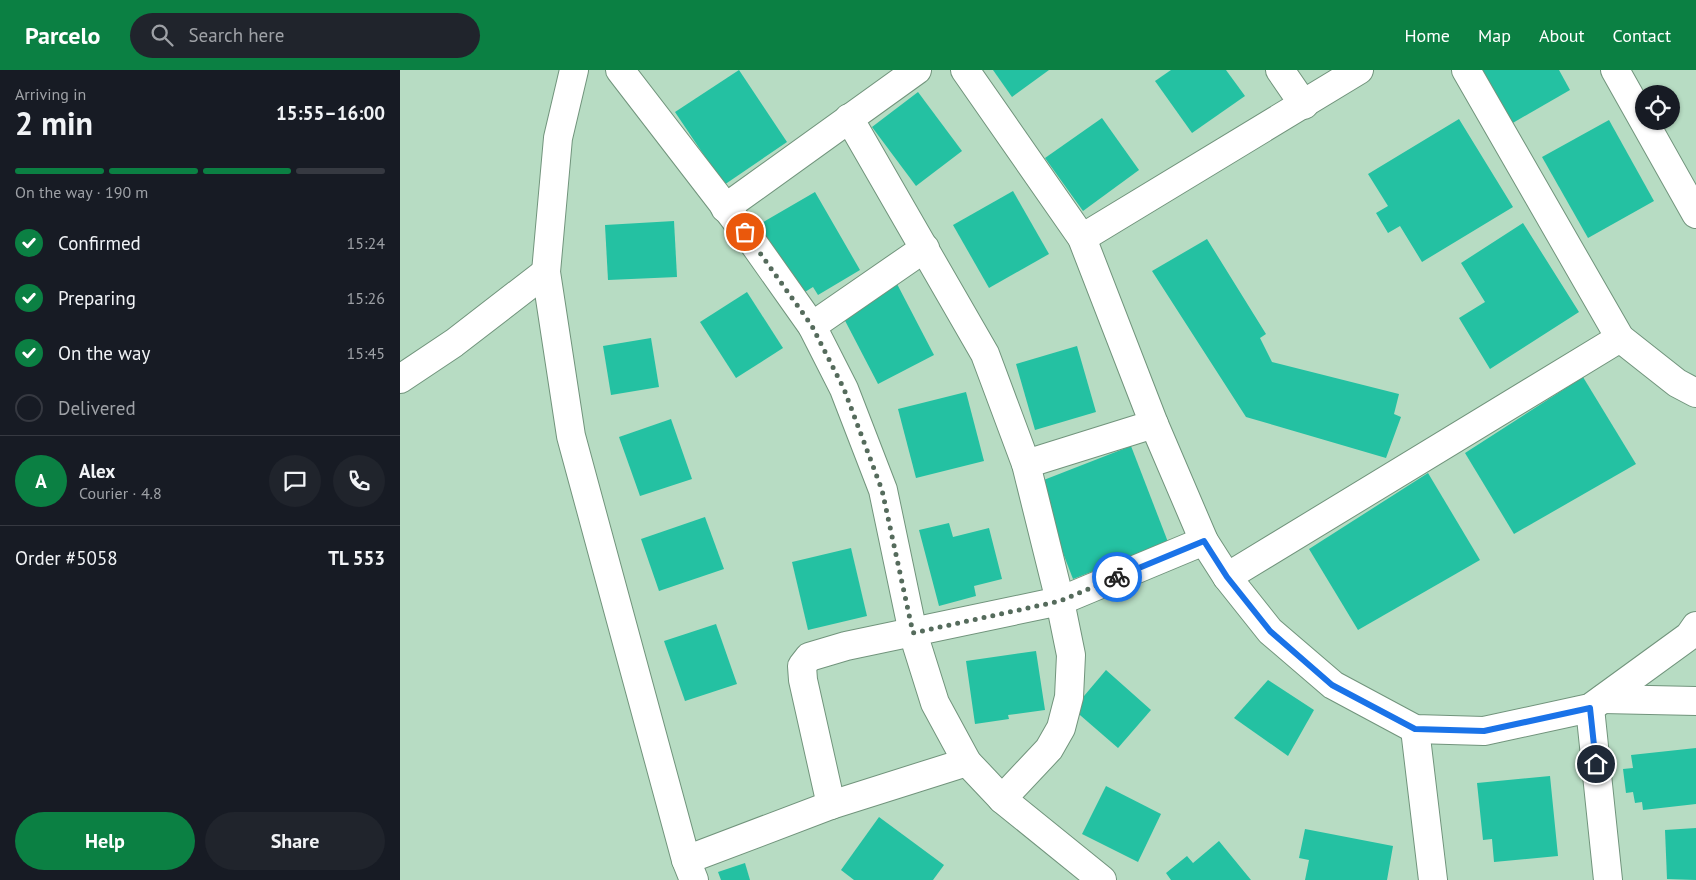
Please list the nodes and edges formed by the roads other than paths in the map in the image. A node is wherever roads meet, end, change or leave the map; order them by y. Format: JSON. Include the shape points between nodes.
{"nodes":[{"id":1,"x":574,"y":70,"type":"edge"},
{"id":2,"x":620,"y":70,"type":"edge"},
{"id":3,"x":916,"y":70,"type":"edge"},
{"id":4,"x":965,"y":70,"type":"edge"},
{"id":5,"x":1280,"y":70,"type":"edge"},
{"id":6,"x":1359,"y":70,"type":"edge"},
{"id":7,"x":1466,"y":70,"type":"edge"},
{"id":8,"x":1615,"y":70,"type":"edge"},
{"id":9,"x":1304,"y":105,"type":"junction"},
{"id":10,"x":849,"y":118,"type":"junction"},
{"id":11,"x":725,"y":208,"type":"junction"},
{"id":12,"x":1696,"y":214,"type":"edge"},
{"id":13,"x":1082,"y":238,"type":"junction"},
{"id":14,"x":925,"y":248,"type":"junction"},
{"id":15,"x":546,"y":272,"type":"junction"},
{"id":16,"x":812,"y":326,"type":"junction"},
{"id":17,"x":1620,"y":338,"type":"junction"},
{"id":18,"x":400,"y":380,"type":"edge"},
{"id":19,"x":1696,"y":393,"type":"edge"},
{"id":20,"x":1154,"y":424,"type":"junction"},
{"id":21,"x":1026,"y":464,"type":"junction"},
{"id":22,"x":1204,"y":541,"type":"junction"},
{"id":23,"x":1227,"y":577,"type":"junction"},
{"id":24,"x":1060,"y":601,"type":"junction"},
{"id":25,"x":1696,"y":626,"type":"edge"},
{"id":26,"x":913,"y":633,"type":"junction"},
{"id":27,"x":1696,"y":701,"type":"edge"},
{"id":28,"x":1596,"y":703,"type":"junction"},
{"id":29,"x":1415,"y":729,"type":"junction"},
{"id":30,"x":968,"y":762,"type":"junction"},
{"id":31,"x":1002,"y":799,"type":"junction"},
{"id":32,"x":831,"y":805,"type":"junction"},
{"id":33,"x":690,"y":870,"type":"edge"},
{"id":34,"x":1102,"y":880,"type":"edge"},
{"id":35,"x":1433,"y":880,"type":"edge"},
{"id":36,"x":1608,"y":880,"type":"edge"}],
"edges":[{"from":1,"to":15,"type":"street","via":[[558,138]]},
{"from":2,"to":11,"type":"street"},
{"from":3,"to":10,"type":"street"},
{"from":4,"to":13,"type":"street"},
{"from":5,"to":9,"type":"street"},
{"from":6,"to":9,"type":"street"},
{"from":7,"to":17,"type":"street"},
{"from":8,"to":12,"type":"street"},
{"from":9,"to":13,"type":"street"},
{"from":10,"to":11,"type":"street"},
{"from":10,"to":14,"type":"street"},
{"from":11,"to":16,"type":"street"},
{"from":13,"to":20,"type":"street"},
{"from":14,"to":16,"type":"street"},
{"from":14,"to":21,"type":"street","via":[[985,354]]},
{"from":15,"to":18,"type":"street","via":[[454,344]]},
{"from":15,"to":33,"type":"street","via":[[571,436]]},
{"from":16,"to":26,"type":"street","via":[[844,389],[882,490]]},
{"from":17,"to":19,"type":"street","via":[[1677,383]]},
{"from":17,"to":23,"type":"street"},
{"from":20,"to":21,"type":"street"},
{"from":20,"to":22,"type":"street"},
{"from":21,"to":24,"type":"street"},
{"from":22,"to":23,"type":"street"},
{"from":22,"to":24,"type":"street"},
{"from":23,"to":29,"type":"street","via":[[1270,631],[1332,685]]},
{"from":24,"to":26,"type":"street"},
{"from":24,"to":31,"type":"street","via":[[1070,655],[1069,697],[1061,728],[1049,749]]},
{"from":25,"to":28,"type":"street","via":[[1689,636]]},
{"from":26,"to":30,"type":"street","via":[[935,703]]},
{"from":26,"to":32,"type":"street","via":[[809,657],[802,666]]},
{"from":27,"to":28,"type":"street"},
{"from":28,"to":29,"type":"street","via":[[1484,731]]},
{"from":28,"to":36,"type":"street"},
{"from":29,"to":35,"type":"street"},
{"from":30,"to":31,"type":"street"},
{"from":30,"to":32,"type":"street"},
{"from":31,"to":34,"type":"street"},
{"from":32,"to":33,"type":"street"}]}
